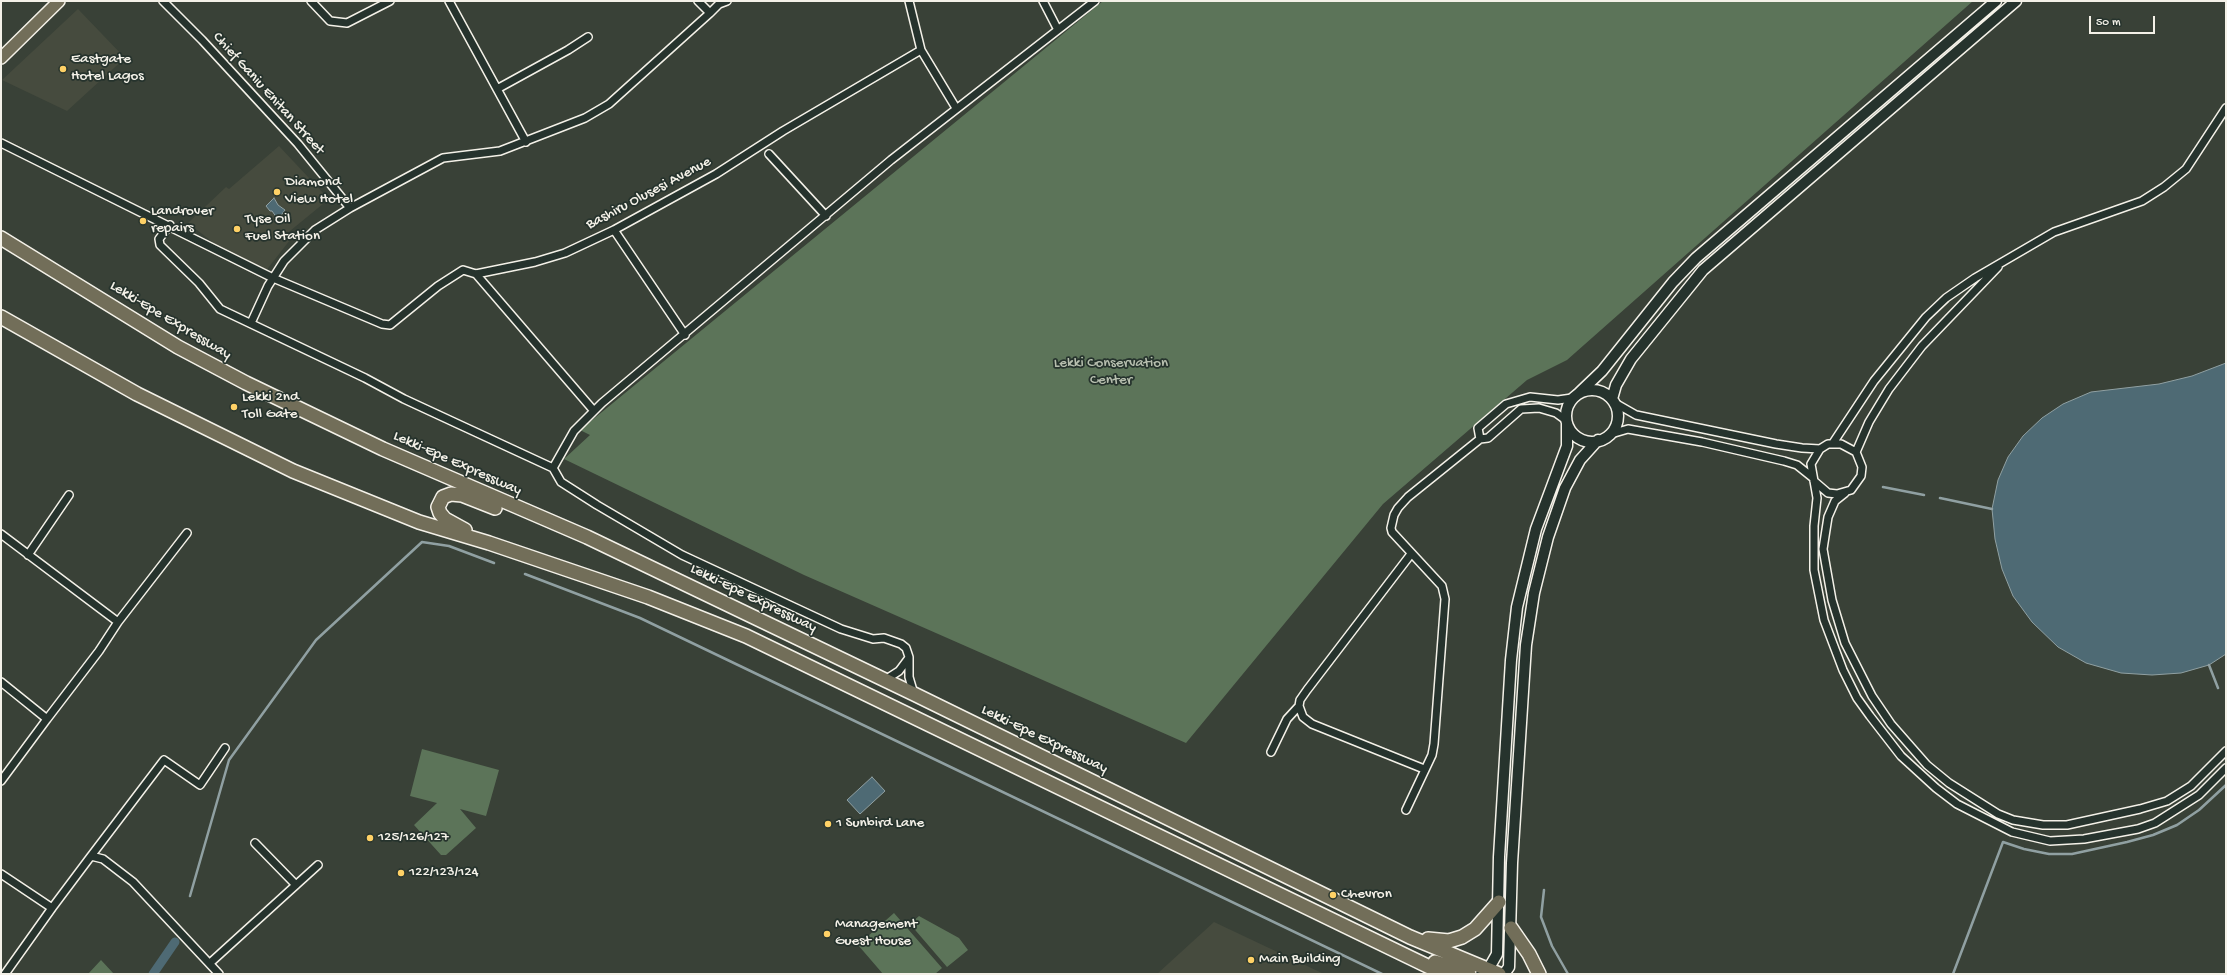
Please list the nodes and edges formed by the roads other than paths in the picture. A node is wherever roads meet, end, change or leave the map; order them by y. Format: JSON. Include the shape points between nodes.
{"nodes":[{"id":1,"x":60,"y":1,"type":"edge"},
{"id":2,"x":163,"y":1,"type":"edge"},
{"id":3,"x":311,"y":1,"type":"edge"},
{"id":4,"x":390,"y":1,"type":"edge"},
{"id":5,"x":449,"y":1,"type":"edge"},
{"id":6,"x":698,"y":1,"type":"edge"},
{"id":7,"x":727,"y":1,"type":"edge"},
{"id":8,"x":909,"y":1,"type":"edge"},
{"id":9,"x":1043,"y":1,"type":"edge"},
{"id":10,"x":1095,"y":1,"type":"edge"},
{"id":11,"x":1996,"y":1,"type":"edge"},
{"id":12,"x":2016,"y":1,"type":"edge"},
{"id":13,"x":710,"y":13,"type":"junction"},
{"id":14,"x":1058,"y":30,"type":"junction"},
{"id":15,"x":588,"y":37,"type":"dead end"},
{"id":16,"x":921,"y":50,"type":"junction"},
{"id":17,"x":1,"y":58,"type":"edge"},
{"id":18,"x":497,"y":89,"type":"junction"},
{"id":19,"x":956,"y":108,"type":"junction"},
{"id":20,"x":2226,"y":108,"type":"edge"},
{"id":21,"x":526,"y":142,"type":"junction"},
{"id":22,"x":1,"y":143,"type":"edge"},
{"id":23,"x":769,"y":154,"type":"dead end"},
{"id":24,"x":350,"y":208,"type":"junction"},
{"id":25,"x":826,"y":216,"type":"junction"},
{"id":26,"x":170,"y":225,"type":"junction"},
{"id":27,"x":614,"y":230,"type":"junction"},
{"id":28,"x":1,"y":238,"type":"edge"},
{"id":29,"x":2002,"y":263,"type":"junction"},
{"id":30,"x":476,"y":274,"type":"junction"},
{"id":31,"x":273,"y":278,"type":"junction"},
{"id":32,"x":1,"y":317,"type":"edge"},
{"id":33,"x":250,"y":323,"type":"junction"},
{"id":34,"x":684,"y":335,"type":"junction"},
{"id":35,"x":1576,"y":396,"type":"junction"},
{"id":36,"x":1613,"y":401,"type":"junction"},
{"id":37,"x":594,"y":411,"type":"junction"},
{"id":38,"x":1567,"y":423,"type":"junction"},
{"id":39,"x":1611,"y":434,"type":"junction"},
{"id":40,"x":1480,"y":438,"type":"junction"},
{"id":41,"x":1598,"y":440,"type":"junction"},
{"id":42,"x":1833,"y":443,"type":"junction"},
{"id":43,"x":1820,"y":449,"type":"junction"},
{"id":44,"x":1856,"y":452,"type":"junction"},
{"id":45,"x":553,"y":468,"type":"junction"},
{"id":46,"x":1814,"y":479,"type":"junction"},
{"id":47,"x":1846,"y":493,"type":"junction"},
{"id":48,"x":69,"y":495,"type":"dead end"},
{"id":49,"x":526,"y":512,"type":"junction"},
{"id":50,"x":187,"y":533,"type":"dead end"},
{"id":51,"x":1,"y":534,"type":"edge"},
{"id":52,"x":489,"y":543,"type":"junction"},
{"id":53,"x":1411,"y":554,"type":"junction"},
{"id":54,"x":28,"y":556,"type":"junction"},
{"id":55,"x":118,"y":622,"type":"junction"},
{"id":56,"x":908,"y":658,"type":"junction"},
{"id":57,"x":885,"y":680,"type":"junction"},
{"id":58,"x":1,"y":682,"type":"edge"},
{"id":59,"x":914,"y":694,"type":"junction"},
{"id":60,"x":1299,"y":706,"type":"junction"},
{"id":61,"x":47,"y":719,"type":"junction"},
{"id":62,"x":225,"y":748,"type":"dead end"},
{"id":63,"x":2226,"y":751,"type":"edge"},
{"id":64,"x":1271,"y":752,"type":"dead end"},
{"id":65,"x":2226,"y":768,"type":"edge"},
{"id":66,"x":1424,"y":769,"type":"junction"},
{"id":67,"x":1,"y":781,"type":"edge"},
{"id":68,"x":1406,"y":810,"type":"dead end"},
{"id":69,"x":255,"y":843,"type":"dead end"},
{"id":70,"x":91,"y":856,"type":"junction"},
{"id":71,"x":318,"y":865,"type":"dead end"},
{"id":72,"x":1,"y":874,"type":"edge"},
{"id":73,"x":296,"y":885,"type":"junction"},
{"id":74,"x":1500,"y":902,"type":"junction"},
{"id":75,"x":52,"y":908,"type":"junction"},
{"id":76,"x":1336,"y":922,"type":"junction"},
{"id":77,"x":1511,"y":928,"type":"junction"},
{"id":78,"x":1410,"y":937,"type":"junction"},
{"id":79,"x":1408,"y":957,"type":"junction"},
{"id":80,"x":210,"y":963,"type":"junction"},
{"id":81,"x":1490,"y":972,"type":"edge"},
{"id":82,"x":5,"y":974,"type":"edge"},
{"id":83,"x":219,"y":974,"type":"edge"},
{"id":84,"x":1424,"y":974,"type":"edge"},
{"id":85,"x":1444,"y":974,"type":"edge"},
{"id":86,"x":1469,"y":974,"type":"edge"},
{"id":87,"x":1504,"y":974,"type":"edge"},
{"id":88,"x":1539,"y":974,"type":"edge"}],
"edges":[{"from":1,"to":17,"type":"main road"},
{"from":2,"to":24,"type":"street","name":"Chief Ganiu Enitan Street","via":[[298,144]]},
{"from":3,"to":4,"type":"street","via":[[330,21],[347,23]]},
{"from":5,"to":18,"type":"street"},
{"from":6,"to":13,"type":"street"},
{"from":7,"to":13,"type":"street"},
{"from":8,"to":16,"type":"street"},
{"from":9,"to":14,"type":"street"},
{"from":10,"to":14,"type":"street"},
{"from":11,"to":35,"type":"street","via":[[1696,258],[1602,371]]},
{"from":12,"to":36,"type":"street","via":[[1703,270],[1631,359],[1616,385]]},
{"from":13,"to":21,"type":"street","via":[[609,104],[586,118]]},
{"from":14,"to":19,"type":"street"},
{"from":15,"to":18,"type":"street"},
{"from":16,"to":19,"type":"street"},
{"from":16,"to":27,"type":"street","name":"Bashiru Olusesi Avenue","via":[[716,174]]},
{"from":18,"to":21,"type":"street"},
{"from":19,"to":25,"type":"street"},
{"from":20,"to":29,"type":"street","via":[[2186,169],[2164,187],[2142,201],[2054,232]]},
{"from":21,"to":24,"type":"street","via":[[500,151],[443,158]]},
{"from":22,"to":26,"type":"street"},
{"from":23,"to":25,"type":"street"},
{"from":24,"to":31,"type":"street","via":[[316,230],[284,261]]},
{"from":25,"to":34,"type":"street"},
{"from":26,"to":31,"type":"street"},
{"from":26,"to":33,"type":"street","via":[[159,238],[162,248],[220,308]]},
{"from":27,"to":30,"type":"street","name":"Bashiru Olusesi Avenue","via":[[565,253],[509,269]]},
{"from":27,"to":34,"type":"street"},
{"from":28,"to":49,"type":"highway","name":"Lekki-Epe Expressway","via":[[178,347],[246,384],[383,449]]},
{"from":29,"to":42,"type":"street","via":[[1946,298],[1926,317],[1874,381]]},
{"from":29,"to":44,"type":"street","via":[[1917,352],[1889,389],[1869,422]]},
{"from":30,"to":31,"type":"street","name":"Bashiru Olusesi Avenue","via":[[462,270],[390,325],[382,324]]},
{"from":30,"to":37,"type":"street"},
{"from":31,"to":33,"type":"street"},
{"from":32,"to":52,"type":"highway","via":[[137,394],[293,471],[419,522]]},
{"from":33,"to":45,"type":"street","via":[[404,399]]},
{"from":34,"to":37,"type":"street"},
{"from":35,"to":36,"type":"street","via":[[1596,390],[1605,393]]},
{"from":35,"to":38,"type":"street","via":[[1568,406]]},
{"from":35,"to":40,"type":"street","via":[[1558,400],[1530,396],[1506,404],[1478,428]]},
{"from":36,"to":39,"type":"street","via":[[1618,417]]},
{"from":36,"to":43,"type":"street","via":[[1636,415],[1776,444]]},
{"from":37,"to":45,"type":"street","via":[[574,431]]},
{"from":38,"to":40,"type":"street","via":[[1556,413],[1539,408],[1526,408],[1516,412],[1488,438]]},
{"from":38,"to":41,"type":"street","via":[[1575,436],[1592,442]]},
{"from":38,"to":74,"type":"street","via":[[1567,446],[1536,529],[1517,607],[1511,660],[1499,857]]},
{"from":39,"to":41,"type":"street"},
{"from":39,"to":46,"type":"street","via":[[1628,429],[1702,442],[1797,465]]},
{"from":40,"to":53,"type":"street","via":[[1398,508],[1392,532]]},
{"from":41,"to":77,"type":"street","via":[[1580,460],[1565,488],[1548,537],[1534,593],[1526,645],[1512,863]]},
{"from":42,"to":43,"type":"street"},
{"from":42,"to":44,"type":"street","via":[[1850,447]]},
{"from":43,"to":46,"type":"street","via":[[1811,464]]},
{"from":44,"to":47,"type":"street","via":[[1862,467],[1861,476],[1857,484]]},
{"from":45,"to":56,"type":"street","via":[[561,482],[682,555],[841,629],[901,644],[906,648]]},
{"from":46,"to":47,"type":"street","via":[[1820,488],[1828,493]]},
{"from":46,"to":65,"type":"street","via":[[1817,498],[1814,570],[1824,620],[1843,670],[1857,698],[1901,756],[1957,804],[2012,832],[2050,841],[2084,839],[2138,829],[2155,823],[2199,795]]},
{"from":47,"to":63,"type":"street","via":[[1835,501],[1828,517],[1823,549],[1832,600],[1846,643],[1872,696],[1891,724],[1927,765],[1949,783],[1998,814],[2013,820],[2043,825],[2067,825],[2140,810],[2173,798],[2191,786]]},
{"from":48,"to":54,"type":"street"},
{"from":49,"to":52,"type":"highway","via":[[507,512],[462,495],[451,494],[440,501],[440,513],[445,519]]},
{"from":49,"to":57,"type":"highway","name":"Lekki-Epe Expressway","via":[[587,537]]},
{"from":50,"to":55,"type":"street"},
{"from":51,"to":54,"type":"street"},
{"from":52,"to":76,"type":"highway","via":[[693,613],[746,636]]},
{"from":53,"to":60,"type":"street","via":[[1307,690]]},
{"from":53,"to":66,"type":"street","via":[[1442,586],[1446,599],[1434,744],[1432,756]]},
{"from":54,"to":55,"type":"street"},
{"from":55,"to":61,"type":"street","via":[[99,652]]},
{"from":56,"to":57,"type":"street","via":[[899,671]]},
{"from":56,"to":59,"type":"street","via":[[909,677]]},
{"from":57,"to":59,"type":"highway","name":"Lekki-Epe Expressway"},
{"from":58,"to":61,"type":"street"},
{"from":59,"to":78,"type":"highway","name":"Lekki-Epe Expressway"},
{"from":60,"to":64,"type":"street","via":[[1287,719]]},
{"from":60,"to":66,"type":"street","via":[[1303,717],[1312,724]]},
{"from":61,"to":67,"type":"street"},
{"from":62,"to":70,"type":"street","via":[[200,785],[164,760]]},
{"from":66,"to":68,"type":"street"},
{"from":69,"to":73,"type":"street"},
{"from":70,"to":75,"type":"street"},
{"from":70,"to":80,"type":"street","via":[[103,859],[123,873]]},
{"from":71,"to":73,"type":"street"},
{"from":72,"to":75,"type":"street"},
{"from":73,"to":80,"type":"street"},
{"from":74,"to":78,"type":"highway","via":[[1475,929],[1462,937],[1449,941]]},
{"from":74,"to":81,"type":"street","via":[[1498,954]]},
{"from":75,"to":82,"type":"street"},
{"from":76,"to":79,"type":"highway"},
{"from":76,"to":86,"type":"highway","via":[[1351,922],[1438,963]]},
{"from":77,"to":87,"type":"street","via":[[1509,966]]},
{"from":77,"to":88,"type":"highway"},
{"from":78,"to":81,"type":"highway","name":"Lekki-Epe Expressway"},
{"from":79,"to":84,"type":"highway"},
{"from":79,"to":85,"type":"highway"},
{"from":80,"to":83,"type":"street"}]}
